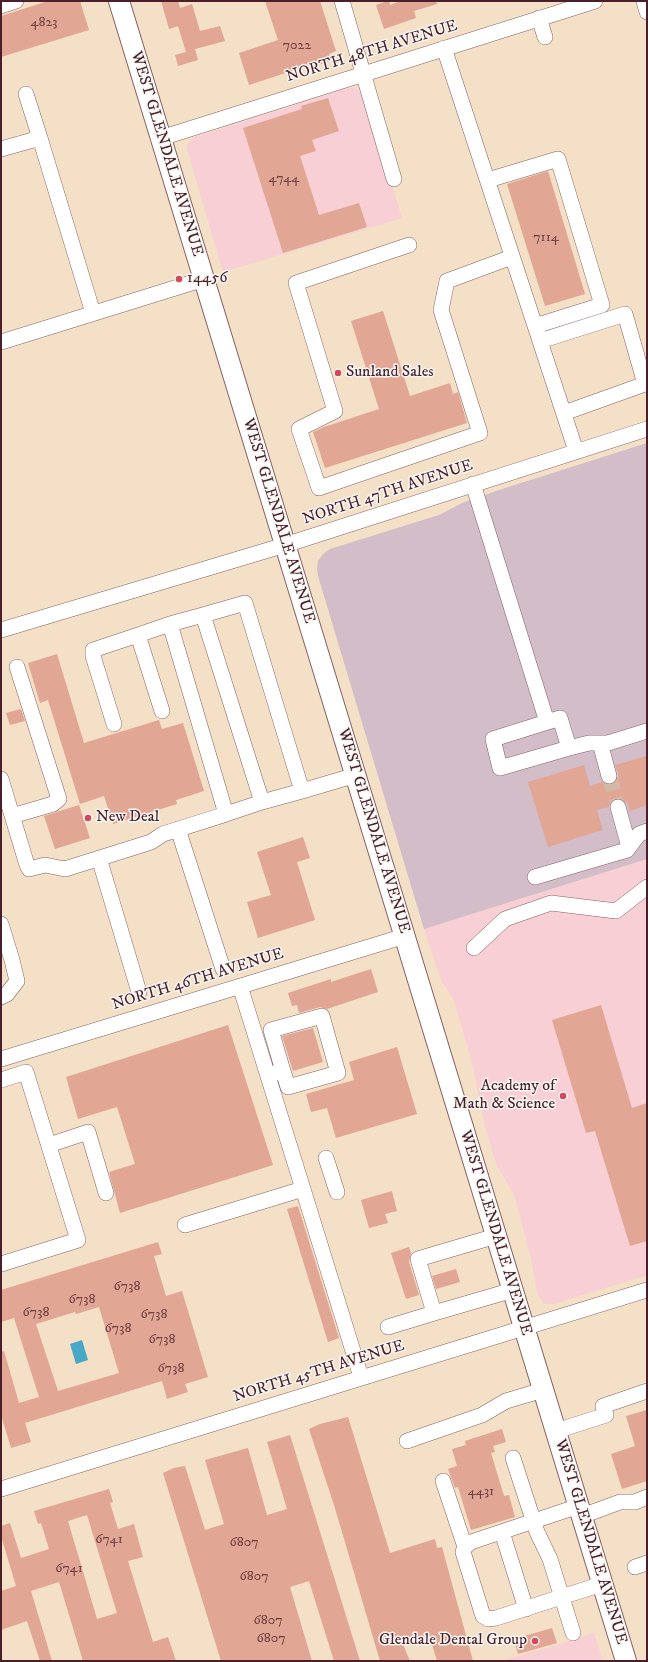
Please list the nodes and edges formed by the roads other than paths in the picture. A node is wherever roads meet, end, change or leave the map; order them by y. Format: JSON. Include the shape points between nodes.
{"nodes":[{"id":1,"x":16,"y":1,"type":"edge"},
{"id":2,"x":119,"y":1,"type":"edge"},
{"id":3,"x":342,"y":1,"type":"edge"},
{"id":4,"x":595,"y":1,"type":"edge"},
{"id":5,"x":644,"y":1,"type":"edge"},
{"id":6,"x":1,"y":6,"type":"edge"},
{"id":7,"x":647,"y":12,"type":"edge"},
{"id":8,"x":539,"y":18,"type":"junction"},
{"id":9,"x":545,"y":37,"type":"dead end"},
{"id":10,"x":444,"y":48,"type":"junction"},
{"id":11,"x":364,"y":73,"type":"junction"},
{"id":12,"x":26,"y":94,"type":"dead end"},
{"id":13,"x":40,"y":138,"type":"junction"},
{"id":14,"x":161,"y":138,"type":"junction"},
{"id":15,"x":1,"y":149,"type":"edge"},
{"id":16,"x":394,"y":178,"type":"dead end"},
{"id":17,"x":488,"y":180,"type":"junction"},
{"id":18,"x":409,"y":245,"type":"dead end"},
{"id":19,"x":512,"y":256,"type":"junction"},
{"id":20,"x":204,"y":279,"type":"junction"},
{"id":21,"x":93,"y":313,"type":"junction"},
{"id":22,"x":535,"y":326,"type":"junction"},
{"id":23,"x":540,"y":341,"type":"junction"},
{"id":24,"x":1,"y":342,"type":"edge"},
{"id":25,"x":564,"y":413,"type":"junction"},
{"id":26,"x":647,"y":429,"type":"edge"},
{"id":27,"x":576,"y":451,"type":"junction"},
{"id":28,"x":473,"y":484,"type":"junction"},
{"id":29,"x":285,"y":545,"type":"junction"},
{"id":30,"x":203,"y":614,"type":"junction"},
{"id":31,"x":170,"y":624,"type":"junction"},
{"id":32,"x":1,"y":630,"type":"edge"},
{"id":33,"x":138,"y":635,"type":"junction"},
{"id":34,"x":17,"y":667,"type":"dead end"},
{"id":35,"x":162,"y":711,"type":"dead end"},
{"id":36,"x":547,"y":722,"type":"junction"},
{"id":37,"x":114,"y":724,"type":"dead end"},
{"id":38,"x":647,"y":732,"type":"edge"},
{"id":39,"x":600,"y":743,"type":"junction"},
{"id":40,"x":569,"y":748,"type":"junction"},
{"id":41,"x":356,"y":775,"type":"junction"},
{"id":42,"x":609,"y":776,"type":"tunnel mouth"},
{"id":43,"x":1,"y":779,"type":"edge"},
{"id":44,"x":302,"y":791,"type":"junction"},
{"id":45,"x":262,"y":802,"type":"junction"},
{"id":46,"x":618,"y":807,"type":"tunnel mouth"},
{"id":47,"x":226,"y":814,"type":"junction"},
{"id":48,"x":12,"y":816,"type":"junction"},
{"id":49,"x":178,"y":829,"type":"junction"},
{"id":50,"x":647,"y":831,"type":"edge"},
{"id":51,"x":629,"y":847,"type":"junction"},
{"id":52,"x":99,"y":858,"type":"junction"},
{"id":53,"x":535,"y":877,"type":"dead end"},
{"id":54,"x":647,"y":887,"type":"edge"},
{"id":55,"x":1,"y":924,"type":"edge"},
{"id":56,"x":405,"y":936,"type":"junction"},
{"id":57,"x":474,"y":948,"type":"dead end"},
{"id":58,"x":223,"y":969,"type":"dead end"},
{"id":59,"x":240,"y":986,"type":"junction"},
{"id":60,"x":139,"y":992,"type":"dead end"},
{"id":61,"x":1,"y":997,"type":"edge"},
{"id":62,"x":1,"y":1059,"type":"edge"},
{"id":63,"x":283,"y":1071,"type":"junction"},
{"id":64,"x":268,"y":1076,"type":"junction"},
{"id":65,"x":1,"y":1080,"type":"edge"},
{"id":66,"x":49,"y":1145,"type":"junction"},
{"id":67,"x":326,"y":1158,"type":"dead end"},
{"id":68,"x":303,"y":1189,"type":"junction"},
{"id":69,"x":337,"y":1192,"type":"dead end"},
{"id":70,"x":106,"y":1193,"type":"dead end"},
{"id":71,"x":185,"y":1225,"type":"dead end"},
{"id":72,"x":496,"y":1236,"type":"junction"},
{"id":73,"x":1,"y":1264,"type":"edge"},
{"id":74,"x":513,"y":1290,"type":"junction"},
{"id":75,"x":647,"y":1290,"type":"edge"},
{"id":76,"x":434,"y":1313,"type":"junction"},
{"id":77,"x":388,"y":1327,"type":"dead end"},
{"id":78,"x":524,"y":1327,"type":"junction"},
{"id":79,"x":361,"y":1377,"type":"junction"},
{"id":80,"x":543,"y":1390,"type":"junction"},
{"id":81,"x":647,"y":1391,"type":"edge"},
{"id":82,"x":556,"y":1431,"type":"junction"},
{"id":83,"x":407,"y":1441,"type":"dead end"},
{"id":84,"x":513,"y":1458,"type":"dead end"},
{"id":85,"x":443,"y":1481,"type":"dead end"},
{"id":86,"x":1,"y":1488,"type":"edge"},
{"id":87,"x":647,"y":1498,"type":"edge"},
{"id":88,"x":580,"y":1511,"type":"junction"},
{"id":89,"x":533,"y":1522,"type":"junction"},
{"id":90,"x":502,"y":1532,"type":"junction"},
{"id":91,"x":465,"y":1547,"type":"junction"},
{"id":92,"x":602,"y":1584,"type":"junction"},
{"id":93,"x":562,"y":1597,"type":"junction"},
{"id":94,"x":526,"y":1609,"type":"junction"},
{"id":95,"x":573,"y":1633,"type":"dead end"},
{"id":96,"x":626,"y":1661,"type":"edge"}],
"edges":[{"from":1,"to":6,"type":"street"},
{"from":2,"to":14,"type":"main road","name":"WEST GLENDALE AVENUE"},
{"from":3,"to":11,"type":"street"},
{"from":4,"to":8,"type":"street","name":"NORTH 48TH AVENUE"},
{"from":5,"to":7,"type":"street"},
{"from":8,"to":9,"type":"street"},
{"from":8,"to":10,"type":"street","name":"NORTH 48TH AVENUE"},
{"from":10,"to":11,"type":"street","name":"NORTH 48TH AVENUE"},
{"from":10,"to":17,"type":"street"},
{"from":11,"to":14,"type":"street","name":"NORTH 48TH AVENUE"},
{"from":11,"to":16,"type":"street"},
{"from":12,"to":13,"type":"street"},
{"from":13,"to":15,"type":"street"},
{"from":13,"to":21,"type":"street"},
{"from":14,"to":20,"type":"main road","name":"WEST GLENDALE AVENUE"},
{"from":17,"to":19,"type":"street"},
{"from":17,"to":22,"type":"street","via":[[558,159],[602,305]]},
{"from":18,"to":19,"type":"street","via":[[296,283],[335,411],[299,429],[319,488],[480,433],[440,310],[447,281]]},
{"from":19,"to":22,"type":"street"},
{"from":20,"to":21,"type":"street"},
{"from":20,"to":29,"type":"main road","name":"WEST GLENDALE AVENUE"},
{"from":21,"to":24,"type":"street"},
{"from":22,"to":23,"type":"street"},
{"from":23,"to":25,"type":"street"},
{"from":23,"to":25,"type":"street","via":[[625,314],[645,384]]},
{"from":25,"to":27,"type":"street"},
{"from":26,"to":27,"type":"street","name":"NORTH 47TH AVENUE"},
{"from":27,"to":28,"type":"street","name":"NORTH 47TH AVENUE"},
{"from":28,"to":29,"type":"street","name":"NORTH 47TH AVENUE"},
{"from":28,"to":36,"type":"street"},
{"from":29,"to":32,"type":"street","name":"NORTH 47TH AVENUE"},
{"from":29,"to":41,"type":"main road","name":"WEST GLENDALE AVENUE"},
{"from":30,"to":31,"type":"street"},
{"from":30,"to":44,"type":"street","via":[[245,603]]},
{"from":30,"to":45,"type":"street"},
{"from":31,"to":33,"type":"street"},
{"from":31,"to":47,"type":"street"},
{"from":33,"to":35,"type":"street"},
{"from":33,"to":37,"type":"street","via":[[93,650]]},
{"from":34,"to":48,"type":"street","via":[[59,799],[53,804]]},
{"from":36,"to":40,"type":"street","via":[[560,718]]},
{"from":36,"to":40,"type":"street","via":[[493,739],[500,768]]},
{"from":38,"to":39,"type":"street"},
{"from":39,"to":40,"type":"street"},
{"from":39,"to":42,"type":"street"},
{"from":41,"to":44,"type":"street"},
{"from":41,"to":56,"type":"main road","name":"WEST GLENDALE AVENUE"},
{"from":43,"to":48,"type":"street"},
{"from":44,"to":45,"type":"street"},
{"from":45,"to":47,"type":"street"},
{"from":46,"to":51,"type":"street"},
{"from":47,"to":49,"type":"street"},
{"from":48,"to":52,"type":"street","via":[[28,868],[45,865],[65,869]]},
{"from":49,"to":52,"type":"street","via":[[163,834],[151,842]]},
{"from":49,"to":58,"type":"street"},
{"from":50,"to":51,"type":"street","via":[[639,834]]},
{"from":51,"to":53,"type":"street","via":[[627,850]]},
{"from":52,"to":60,"type":"street"},
{"from":54,"to":57,"type":"street","via":[[616,911],[552,903],[505,919]]},
{"from":55,"to":61,"type":"street","via":[[17,981],[7,994]]},
{"from":56,"to":59,"type":"street","name":"NORTH 46TH AVENUE"},
{"from":56,"to":72,"type":"main road","name":"WEST GLENDALE AVENUE"},
{"from":59,"to":62,"type":"street","name":"NORTH 46TH AVENUE"},
{"from":59,"to":64,"type":"street"},
{"from":63,"to":63,"type":"street","via":[[271,1030],[322,1016],[338,1073],[288,1087]]},
{"from":63,"to":64,"type":"street"},
{"from":64,"to":68,"type":"street"},
{"from":65,"to":66,"type":"street","via":[[26,1072]]},
{"from":66,"to":70,"type":"street","via":[[88,1132]]},
{"from":66,"to":73,"type":"street","via":[[78,1240]]},
{"from":67,"to":69,"type":"street"},
{"from":68,"to":71,"type":"street"},
{"from":68,"to":79,"type":"street"},
{"from":72,"to":74,"type":"main road","name":"WEST GLENDALE AVENUE"},
{"from":72,"to":76,"type":"street","via":[[418,1259]]},
{"from":74,"to":76,"type":"street"},
{"from":74,"to":78,"type":"main road","name":"WEST GLENDALE AVENUE"},
{"from":75,"to":78,"type":"street","name":"NORTH 45TH AVENUE"},
{"from":76,"to":77,"type":"street"},
{"from":78,"to":79,"type":"street","name":"NORTH 45TH AVENUE"},
{"from":78,"to":80,"type":"main road","name":"WEST GLENDALE AVENUE"},
{"from":79,"to":86,"type":"street","name":"NORTH 45TH AVENUE"},
{"from":80,"to":82,"type":"main road","name":"WEST GLENDALE AVENUE"},
{"from":80,"to":83,"type":"street","via":[[506,1401],[482,1415]]},
{"from":81,"to":82,"type":"street","via":[[603,1406],[606,1415]]},
{"from":82,"to":88,"type":"main road","name":"WEST GLENDALE AVENUE"},
{"from":84,"to":89,"type":"street"},
{"from":85,"to":91,"type":"street"},
{"from":87,"to":88,"type":"street"},
{"from":88,"to":89,"type":"street"},
{"from":88,"to":92,"type":"main road","name":"WEST GLENDALE AVENUE"},
{"from":89,"to":90,"type":"street"},
{"from":89,"to":93,"type":"street","via":[[550,1559]]},
{"from":90,"to":91,"type":"street","via":[[471,1542]]},
{"from":90,"to":94,"type":"street"},
{"from":91,"to":94,"type":"street","via":[[463,1552],[483,1616],[488,1619],[496,1618]]},
{"from":92,"to":93,"type":"street"},
{"from":92,"to":96,"type":"main road","name":"WEST GLENDALE AVENUE"},
{"from":93,"to":94,"type":"street"},
{"from":93,"to":95,"type":"street"}]}
